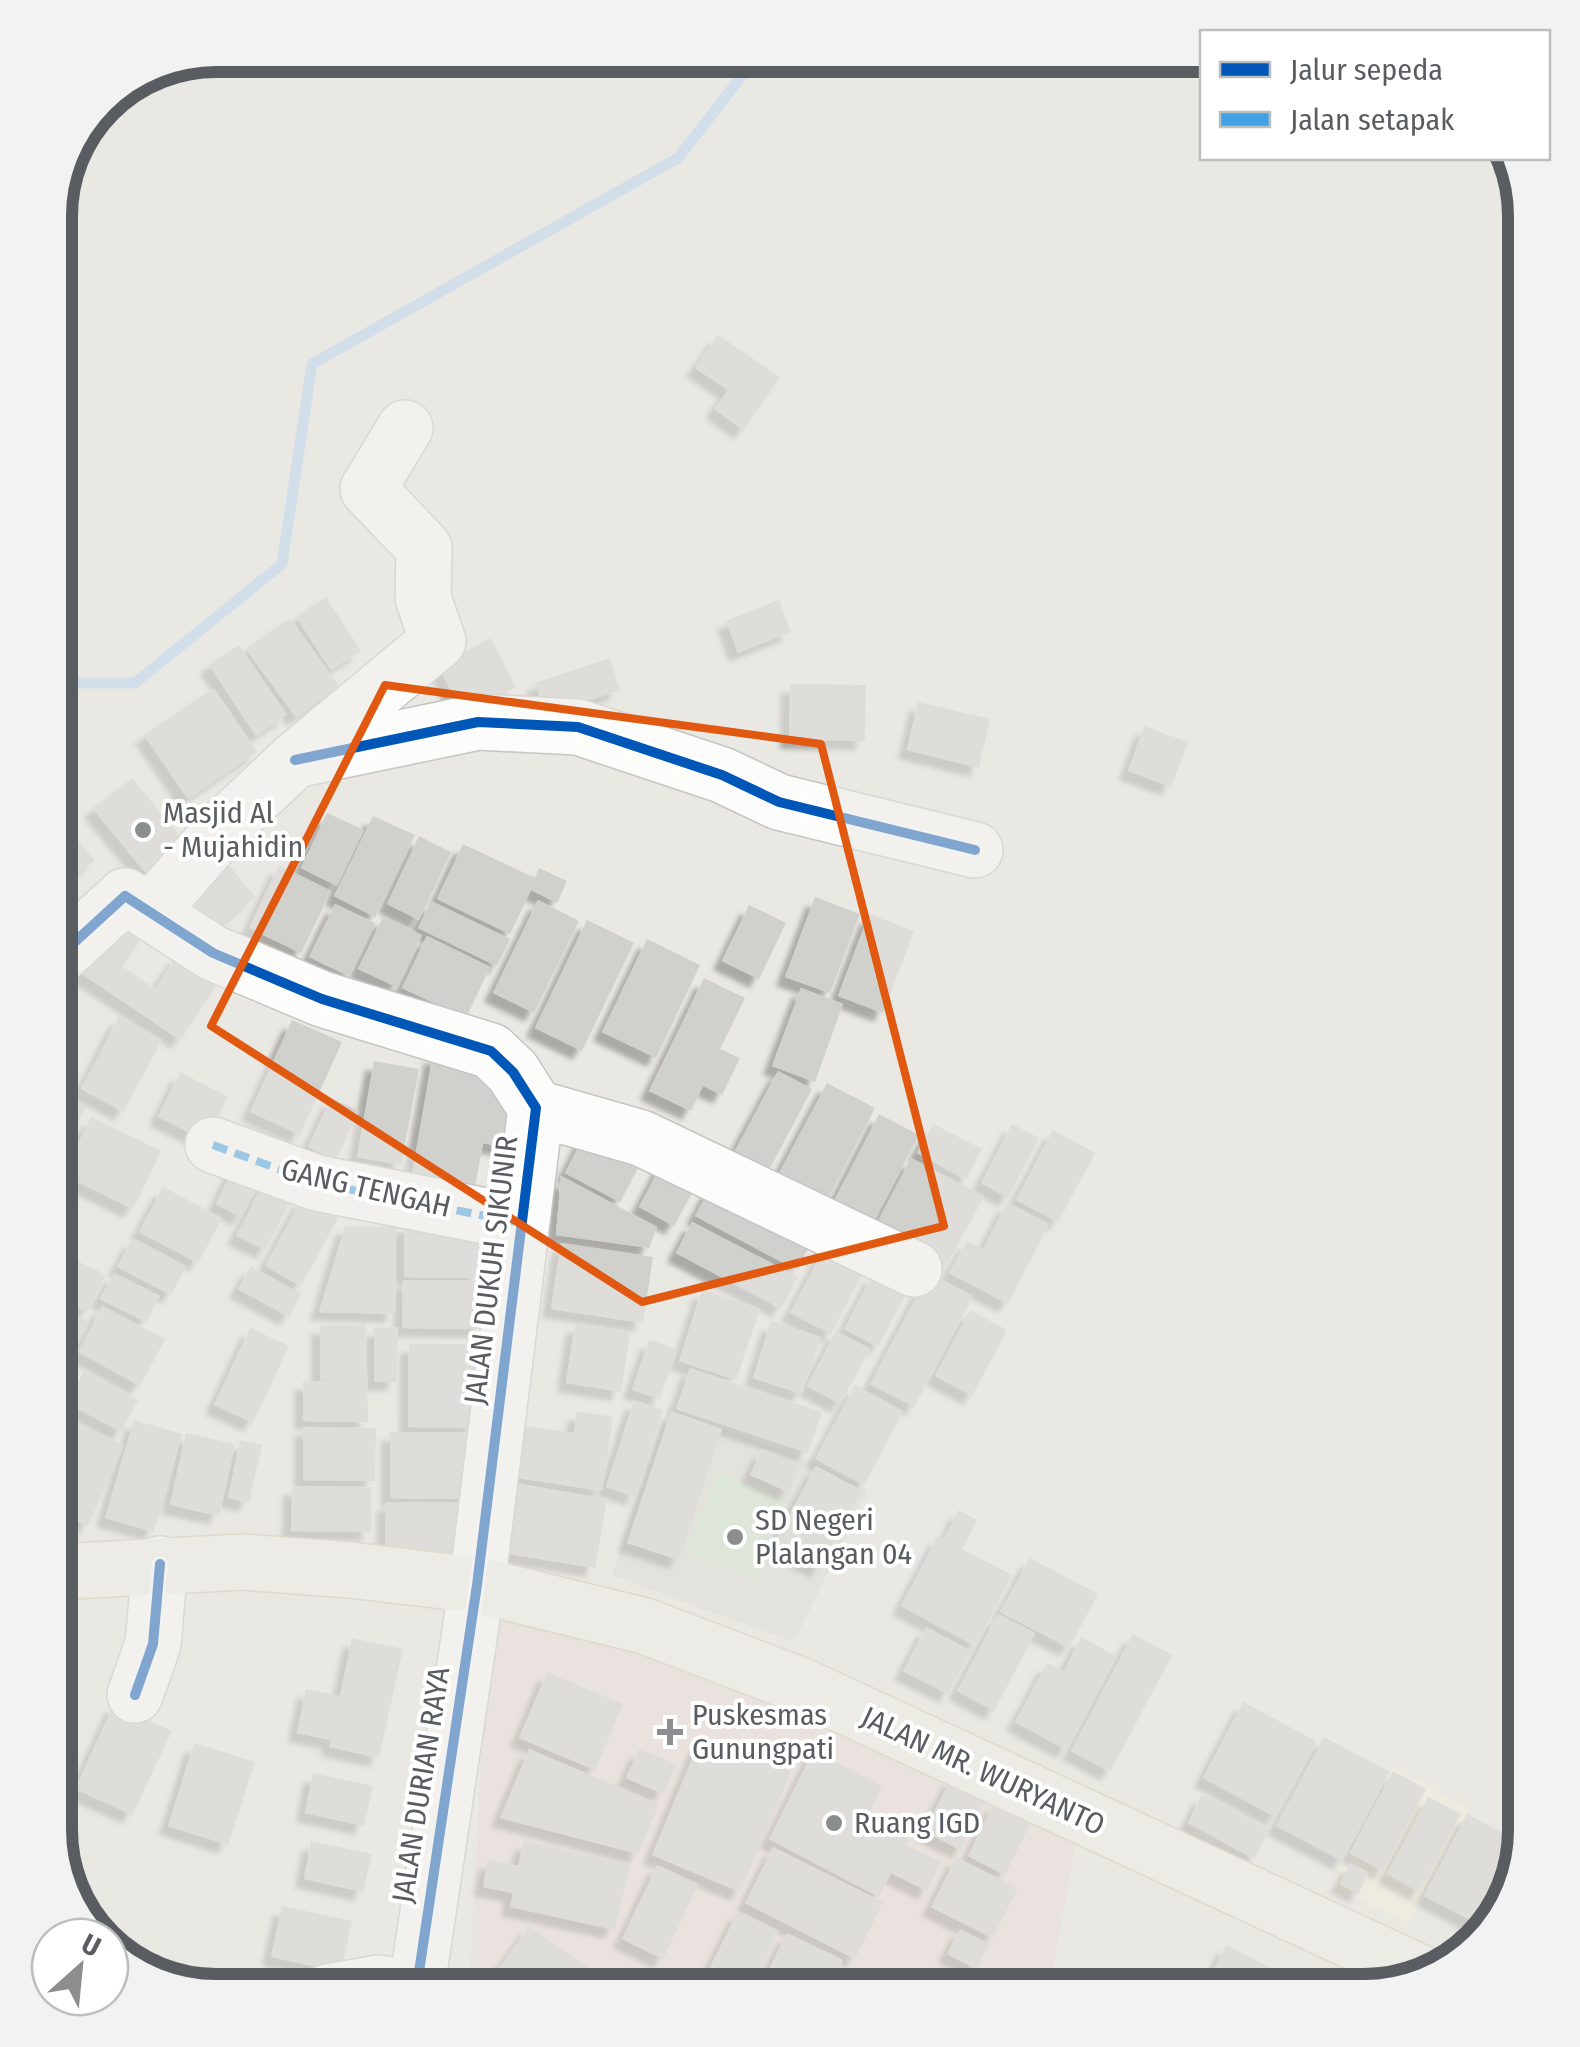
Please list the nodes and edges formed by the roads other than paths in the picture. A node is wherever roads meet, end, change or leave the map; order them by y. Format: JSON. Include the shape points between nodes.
{"nodes":[{"id":1,"x":405,"y":428,"type":"dead end"},
{"id":2,"x":295,"y":760,"type":"junction"},
{"id":3,"x":975,"y":850,"type":"dead end"},
{"id":4,"x":150,"y":912,"type":"junction"},
{"id":5,"x":73,"y":944,"type":"edge"},
{"id":6,"x":536,"y":1108,"type":"junction"},
{"id":7,"x":213,"y":1145,"type":"dead end"},
{"id":8,"x":520,"y":1223,"type":"junction"},
{"id":9,"x":914,"y":1269,"type":"dead end"},
{"id":10,"x":160,"y":1564,"type":"junction"},
{"id":11,"x":72,"y":1571,"type":"edge"},
{"id":12,"x":477,"y":1585,"type":"junction"},
{"id":13,"x":134,"y":1695,"type":"dead end"},
{"id":14,"x":1409,"y":1967,"type":"edge"},
{"id":15,"x":419,"y":1974,"type":"edge"}],
"edges":[{"from":1,"to":2,"type":"street","via":[[368,489],[424,548],[424,598],[438,641]]},
{"from":2,"to":3,"type":"street","via":[[478,722],[578,727],[722,775],[779,802]]},
{"from":2,"to":4,"type":"street"},
{"from":4,"to":5,"type":"street","name":"JALAN DUKUH SIKUNIR","via":[[125,896]]},
{"from":4,"to":6,"type":"street","name":"JALAN DUKUH SIKUNIR","via":[[214,953],[322,999],[491,1051],[514,1072]]},
{"from":6,"to":8,"type":"street","name":"JALAN DUKUH SIKUNIR"},
{"from":6,"to":9,"type":"street","name":"JALAN DUKUH SIKUNIR","via":[[642,1138]]},
{"from":7,"to":8,"type":"street","name":"GANG TENGAH","via":[[317,1183]]},
{"from":8,"to":12,"type":"street","name":"JALAN DUKUH SIKUNIR"},
{"from":10,"to":11,"type":"main road","name":"JALAN MR. WURYANTO"},
{"from":10,"to":12,"type":"main road","name":"JALAN MR. WURYANTO","via":[[243,1562]]},
{"from":10,"to":13,"type":"street","via":[[153,1644]]},
{"from":12,"to":14,"type":"main road","name":"JALAN MR. WURYANTO","via":[[645,1626],[802,1686]]},
{"from":12,"to":15,"type":"street","name":"JALAN DURIAN RAYA"}]}
